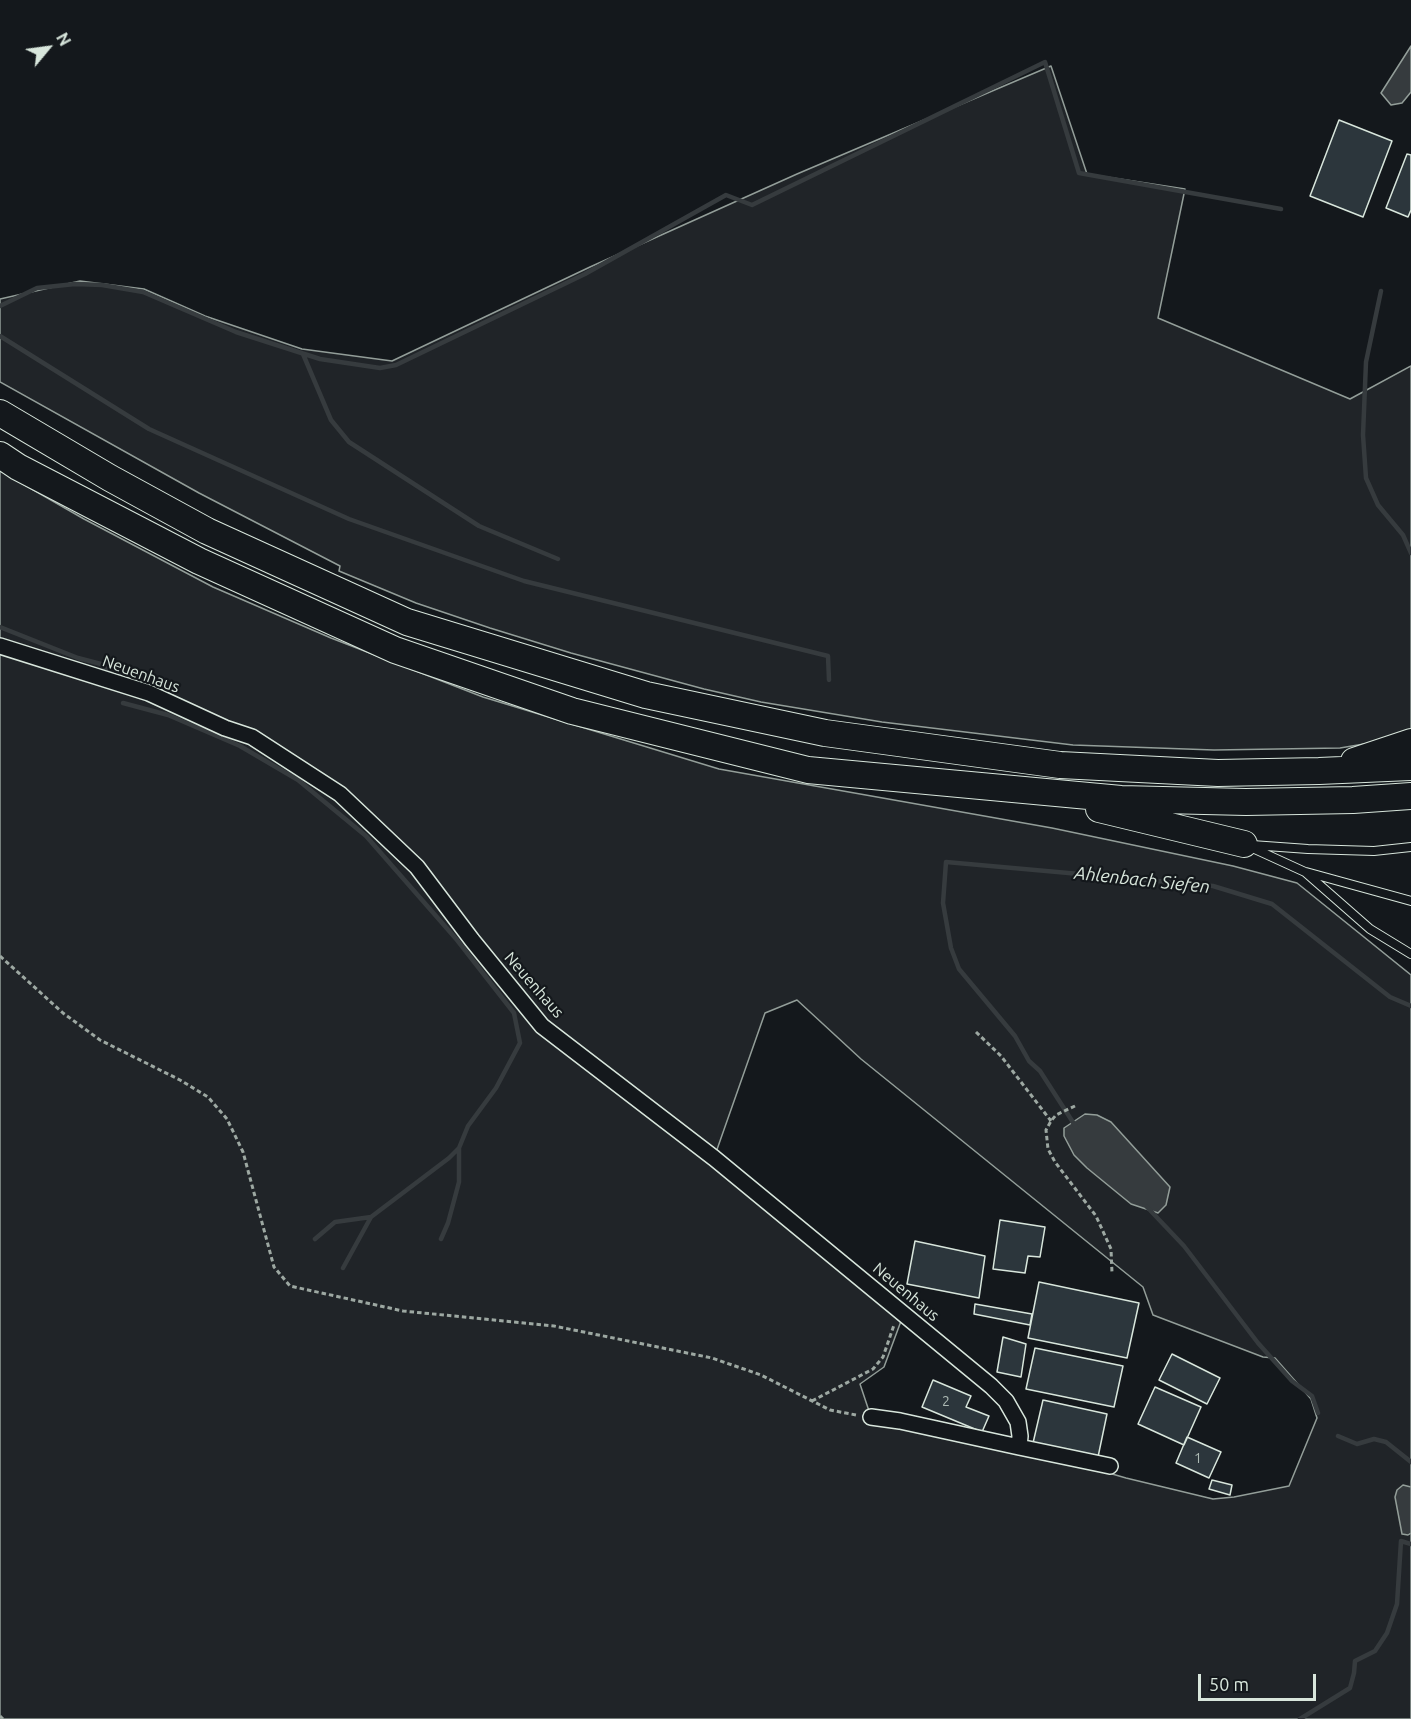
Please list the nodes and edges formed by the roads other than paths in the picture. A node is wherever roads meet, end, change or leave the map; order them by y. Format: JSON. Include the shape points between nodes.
{"nodes":[{"id":1,"x":0,"y":413,"type":"edge"},
{"id":2,"x":0,"y":455,"type":"edge"},
{"id":3,"x":0,"y":646,"type":"edge"},
{"id":4,"x":1411,"y":742,"type":"edge"},
{"id":5,"x":1411,"y":767,"type":"edge"},
{"id":6,"x":1319,"y":771,"type":"junction"},
{"id":7,"x":1038,"y":792,"type":"junction"},
{"id":8,"x":1411,"y":796,"type":"edge"},
{"id":9,"x":1244,"y":844,"type":"junction"},
{"id":10,"x":1411,"y":848,"type":"edge"},
{"id":11,"x":1305,"y":872,"type":"junction"},
{"id":12,"x":1411,"y":901,"type":"edge"},
{"id":13,"x":1411,"y":954,"type":"edge"},
{"id":14,"x":871,"y":1417,"type":"road end"},
{"id":15,"x":1019,"y":1447,"type":"junction"},
{"id":16,"x":1110,"y":1466,"type":"dead end"}],
"edges":[{"from":1,"to":6,"type":"highway","via":[[207,531],[407,622],[646,695],[825,733],[1060,765],[1218,773]]},
{"from":2,"to":7,"type":"highway","via":[[198,561],[395,650],[572,711],[808,770]]},
{"from":3,"to":15,"type":"street","name":"Neuenhaus","via":[[149,693],[252,737],[340,794],[417,867],[542,1026],[714,1158],[1006,1401],[1018,1422]]},
{"from":4,"to":6,"type":"highway"},
{"from":5,"to":6,"type":"highway"},
{"from":7,"to":8,"type":"highway","via":[[1121,799],[1246,802]]},
{"from":7,"to":9,"type":"highway"},
{"from":9,"to":10,"type":"lane","via":[[1308,849]]},
{"from":9,"to":11,"type":"lane"},
{"from":11,"to":12,"type":"lane"},
{"from":11,"to":13,"type":"lane","via":[[1370,929]]},
{"from":14,"to":15,"type":"street"},
{"from":15,"to":16,"type":"street"}]}
